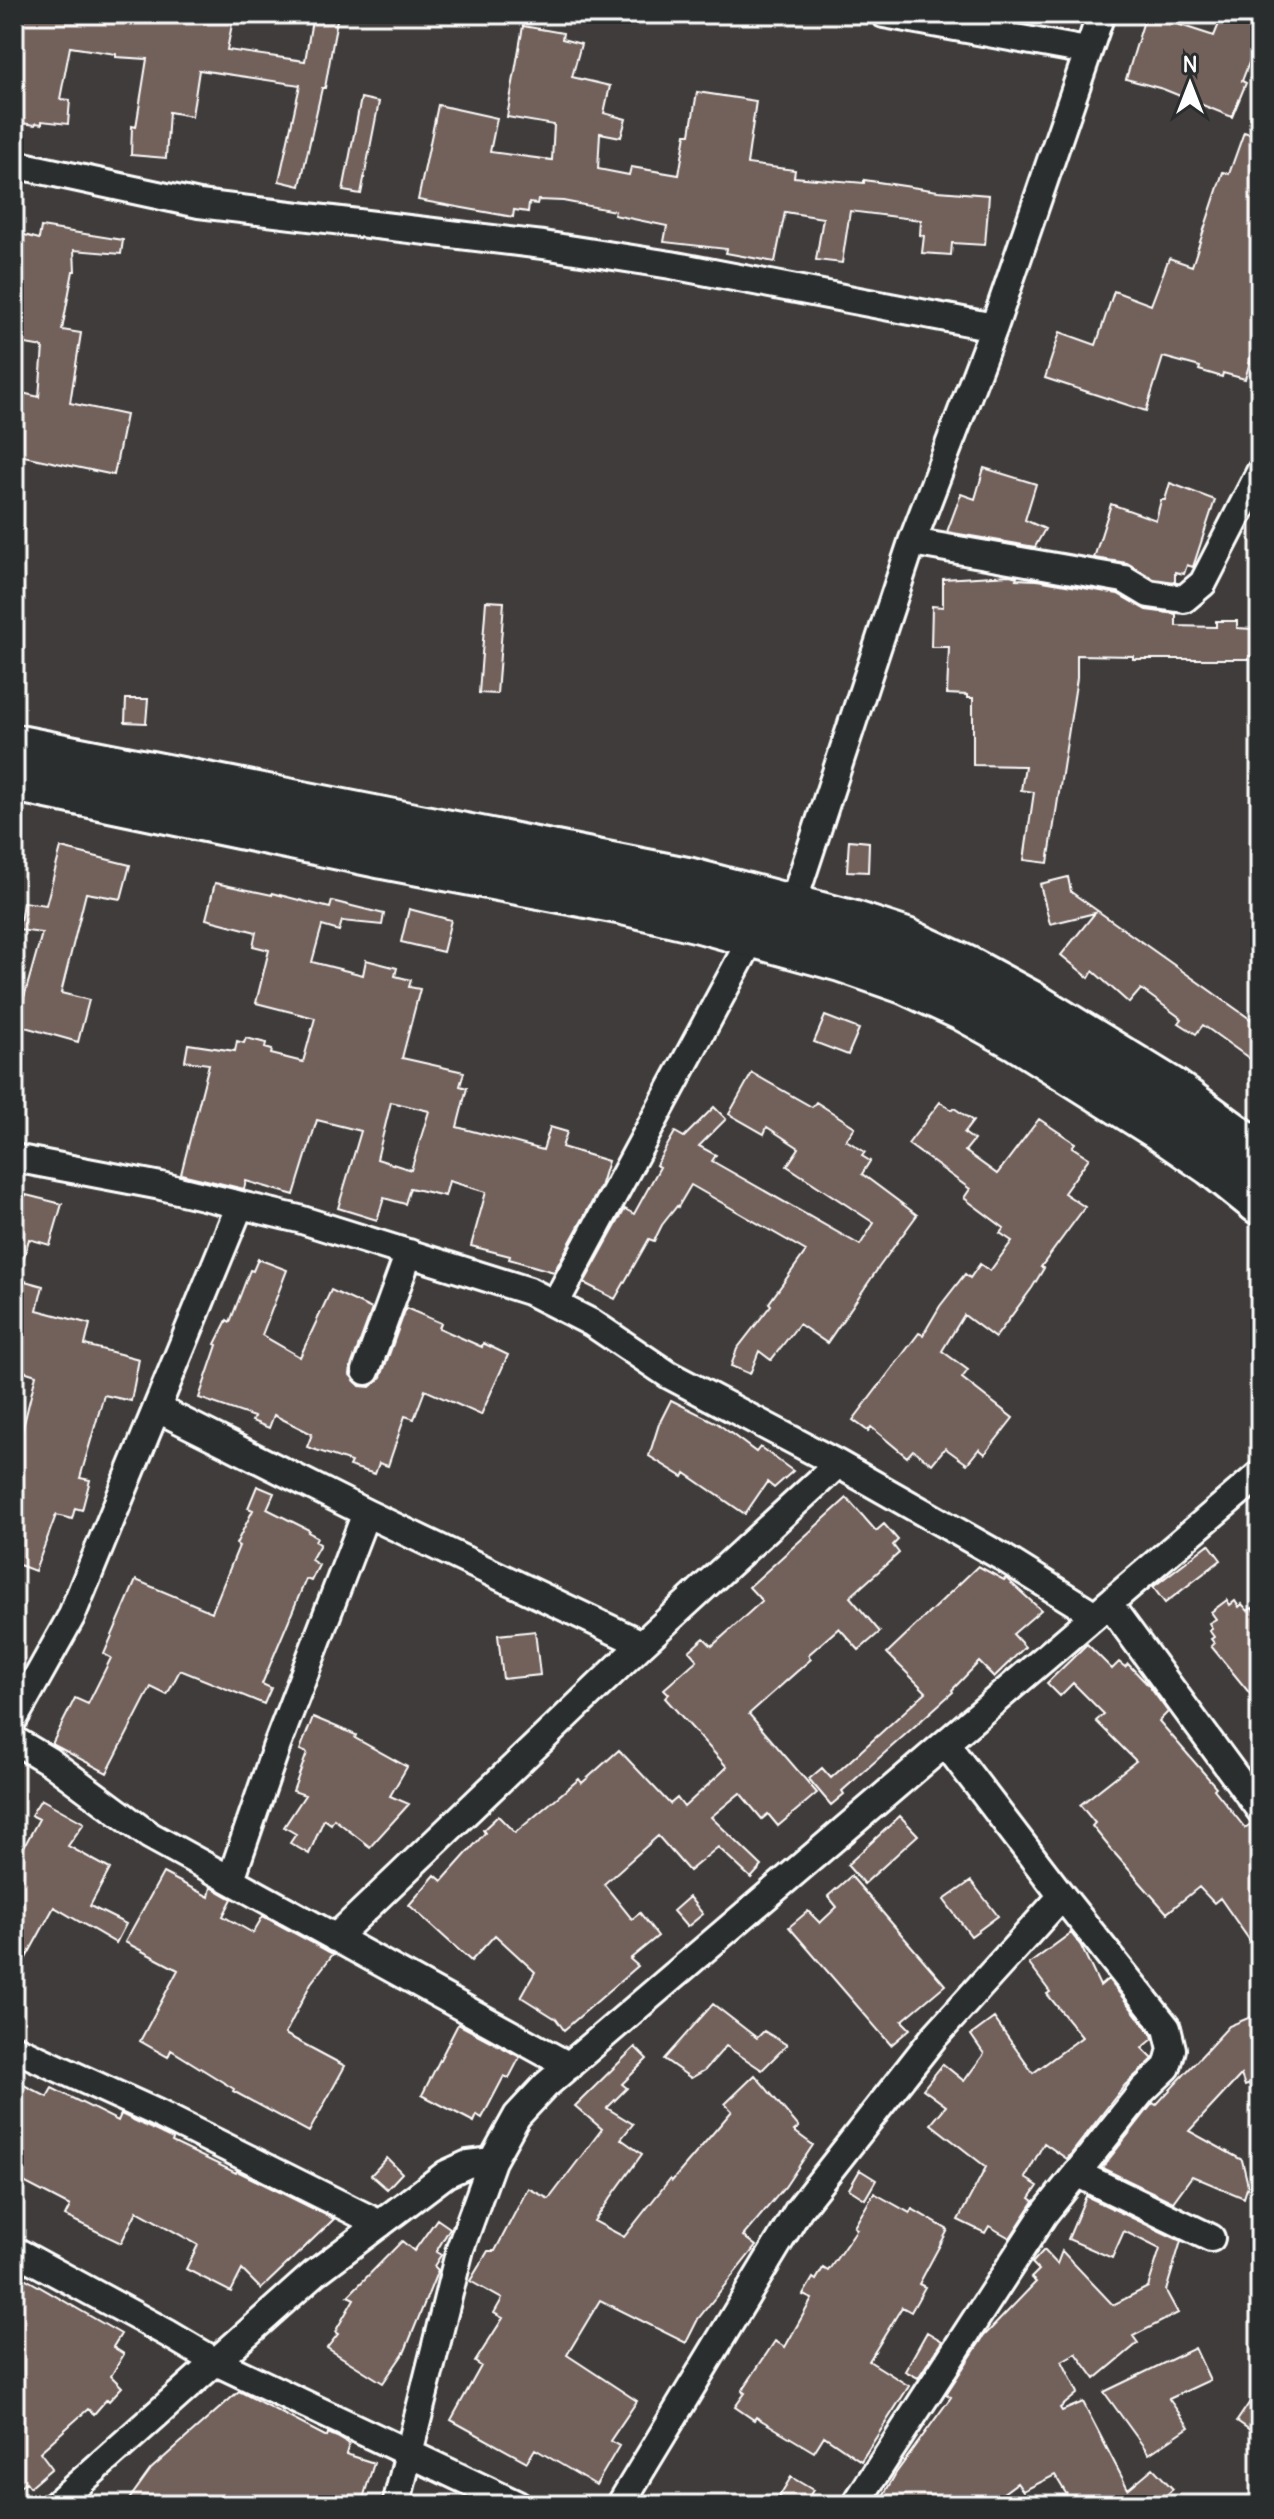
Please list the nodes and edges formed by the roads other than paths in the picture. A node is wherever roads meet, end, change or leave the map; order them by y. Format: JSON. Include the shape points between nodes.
{"nodes":[{"id":1,"x":884,"y":14,"type":"edge"},
{"id":2,"x":1101,"y":14,"type":"edge"},
{"id":3,"x":1087,"y":51,"type":"junction"},
{"id":4,"x":14,"y":164,"type":"edge"},
{"id":5,"x":994,"y":327,"type":"junction"},
{"id":6,"x":1260,"y":472,"type":"edge"},
{"id":7,"x":912,"y":542,"type":"junction"},
{"id":8,"x":14,"y":747,"type":"edge"},
{"id":9,"x":14,"y":779,"type":"edge"},
{"id":10,"x":792,"y":906,"type":"junction"},
{"id":11,"x":753,"y":936,"type":"junction"},
{"id":12,"x":1260,"y":1155,"type":"edge"},
{"id":13,"x":14,"y":1158,"type":"edge"},
{"id":14,"x":1260,"y":1202,"type":"edge"},
{"id":15,"x":240,"y":1205,"type":"junction"},
{"id":16,"x":409,"y":1253,"type":"junction"},
{"id":17,"x":555,"y":1304,"type":"junction"},
{"id":18,"x":366,"y":1371,"type":"dead end"},
{"id":19,"x":158,"y":1409,"type":"junction"},
{"id":20,"x":838,"y":1464,"type":"junction"},
{"id":21,"x":1260,"y":1474,"type":"edge"},
{"id":22,"x":366,"y":1513,"type":"junction"},
{"id":23,"x":1102,"y":1609,"type":"junction"},
{"id":24,"x":642,"y":1644,"type":"junction"},
{"id":25,"x":14,"y":1719,"type":"edge"},
{"id":26,"x":14,"y":1740,"type":"edge"},
{"id":27,"x":946,"y":1744,"type":"junction"},
{"id":28,"x":1260,"y":1810,"type":"edge"},
{"id":29,"x":231,"y":1879,"type":"junction"},
{"id":30,"x":1062,"y":1896,"type":"junction"},
{"id":31,"x":335,"y":1938,"type":"junction"},
{"id":32,"x":14,"y":2048,"type":"edge"},
{"id":33,"x":569,"y":2066,"type":"junction"},
{"id":34,"x":492,"y":2161,"type":"junction"},
{"id":35,"x":1076,"y":2173,"type":"junction"},
{"id":36,"x":380,"y":2224,"type":"junction"},
{"id":37,"x":1211,"y":2238,"type":"dead end"},
{"id":38,"x":14,"y":2250,"type":"edge"},
{"id":39,"x":216,"y":2362,"type":"junction"},
{"id":40,"x":410,"y":2453,"type":"junction"},
{"id":41,"x":55,"y":2505,"type":"edge"},
{"id":42,"x":396,"y":2505,"type":"edge"},
{"id":43,"x":518,"y":2505,"type":"edge"},
{"id":44,"x":620,"y":2505,"type":"edge"},
{"id":45,"x":855,"y":2505,"type":"edge"}],
"edges":[{"from":1,"to":3,"type":"street"},
{"from":2,"to":3,"type":"street"},
{"from":3,"to":5,"type":"street"},
{"from":4,"to":5,"type":"street","via":[[199,204],[543,245]]},
{"from":5,"to":7,"type":"street"},
{"from":6,"to":7,"type":"street","via":[[1203,583],[1184,599],[1149,594],[1124,579]]},
{"from":7,"to":10,"type":"street"},
{"from":8,"to":10,"type":"highway","via":[[687,880]]},
{"from":9,"to":11,"type":"highway","via":[[623,902]]},
{"from":10,"to":12,"type":"highway","via":[[906,941],[967,969],[1171,1090]]},
{"from":11,"to":14,"type":"highway","via":[[841,959],[963,1008],[1159,1127]]},
{"from":11,"to":17,"type":"street"},
{"from":13,"to":15,"type":"street"},
{"from":15,"to":16,"type":"street"},
{"from":15,"to":19,"type":"street"},
{"from":16,"to":17,"type":"street"},
{"from":16,"to":18,"type":"street"},
{"from":17,"to":20,"type":"street","via":[[669,1375]]},
{"from":19,"to":22,"type":"street"},
{"from":19,"to":25,"type":"street","via":[[71,1617]]},
{"from":20,"to":23,"type":"street"},
{"from":20,"to":24,"type":"street"},
{"from":21,"to":23,"type":"street"},
{"from":22,"to":24,"type":"street"},
{"from":22,"to":29,"type":"street"},
{"from":23,"to":27,"type":"street"},
{"from":23,"to":28,"type":"street"},
{"from":24,"to":31,"type":"street"},
{"from":26,"to":29,"type":"street","via":[[149,1835]]},
{"from":27,"to":30,"type":"street"},
{"from":27,"to":33,"type":"street"},
{"from":29,"to":31,"type":"street"},
{"from":30,"to":35,"type":"street","via":[[1167,2028],[1172,2049],[1167,2067]]},
{"from":30,"to":44,"type":"street","via":[[934,2037],[799,2209]]},
{"from":31,"to":33,"type":"street"},
{"from":32,"to":36,"type":"street"},
{"from":33,"to":34,"type":"street","via":[[517,2116]]},
{"from":34,"to":36,"type":"street","via":[[446,2174]]},
{"from":34,"to":40,"type":"street","via":[[460,2249]]},
{"from":35,"to":37,"type":"street"},
{"from":35,"to":45,"type":"street"},
{"from":36,"to":39,"type":"street","via":[[315,2273]]},
{"from":38,"to":39,"type":"street"},
{"from":39,"to":40,"type":"street"},
{"from":39,"to":41,"type":"street"},
{"from":40,"to":42,"type":"street"},
{"from":40,"to":43,"type":"street"}]}
